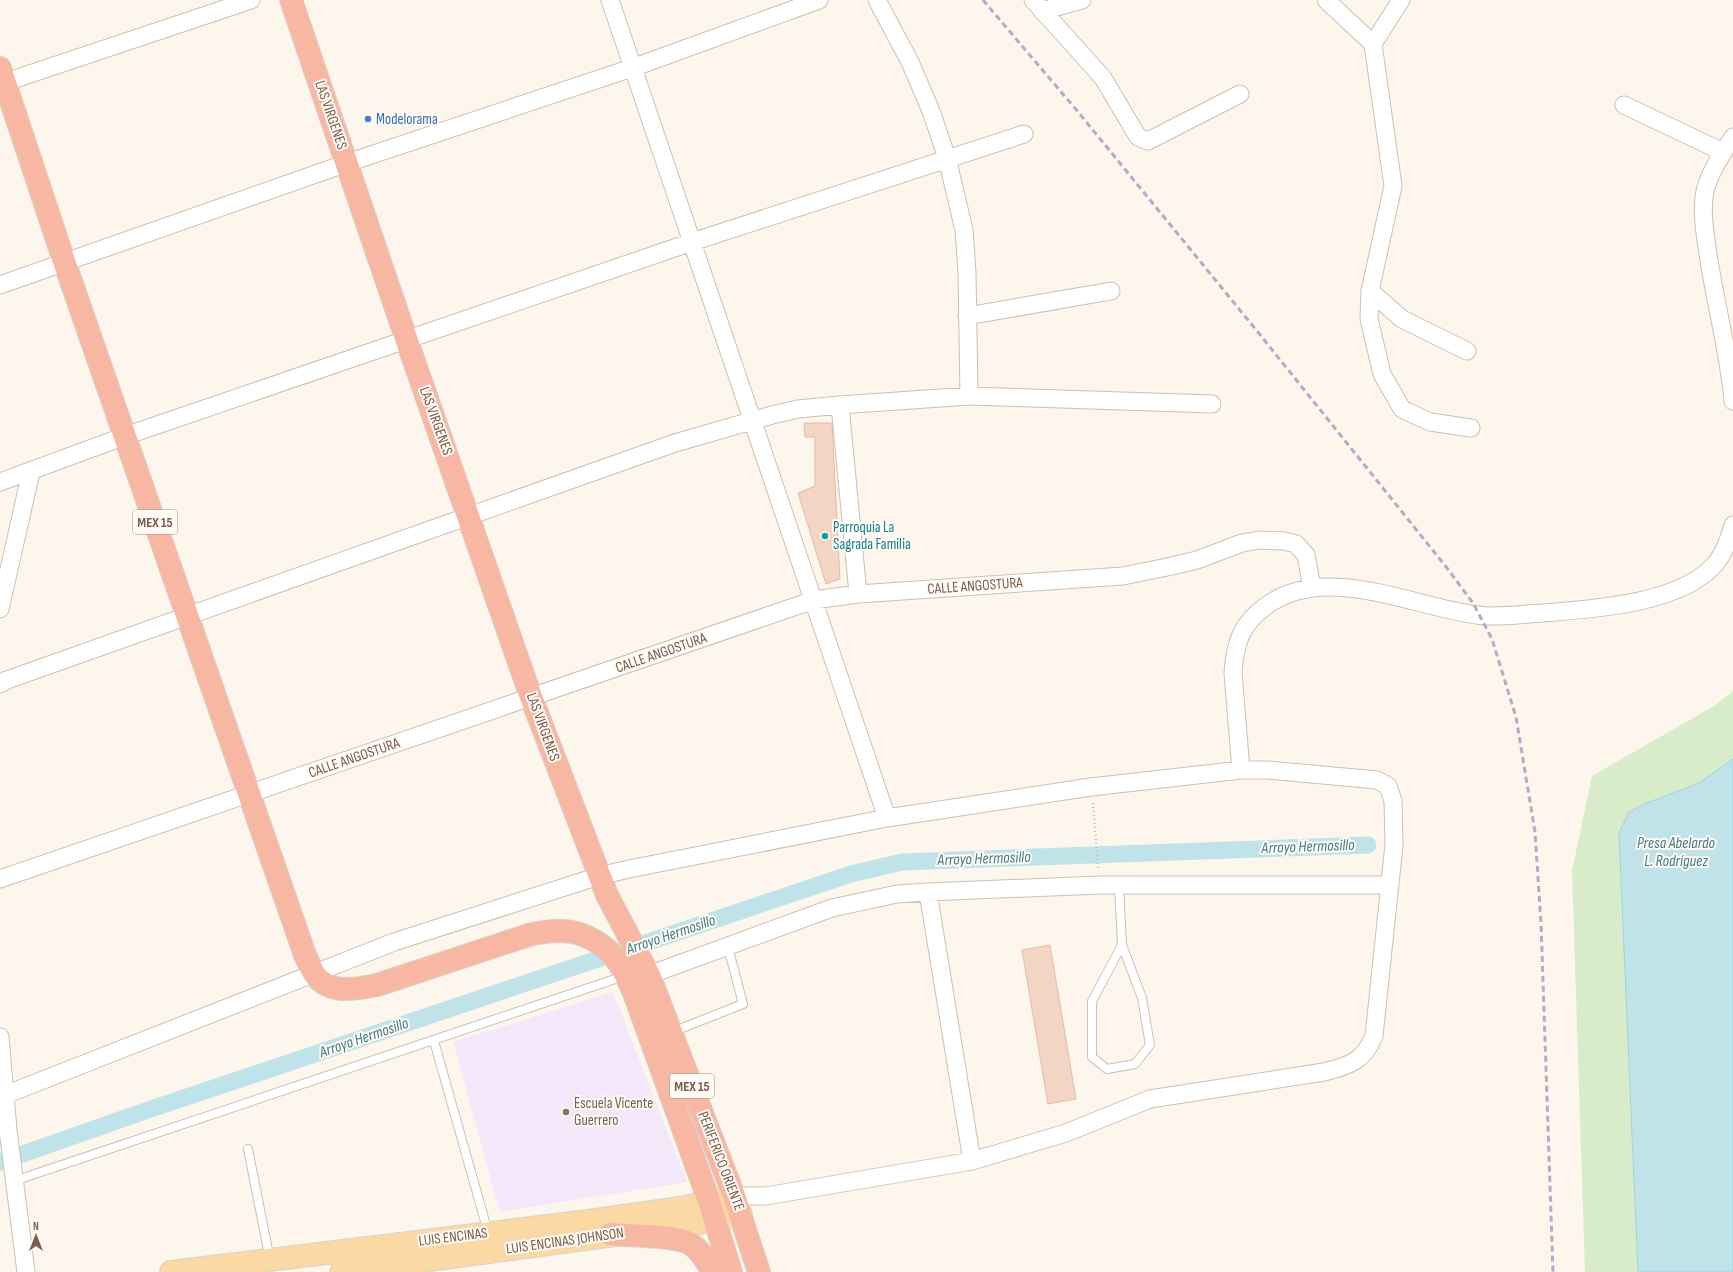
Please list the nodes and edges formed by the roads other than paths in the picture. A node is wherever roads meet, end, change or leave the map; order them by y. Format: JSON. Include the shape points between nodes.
{"nodes":[{"id":1,"x":251,"y":0,"type":"edge"},
{"id":2,"x":292,"y":0,"type":"edge"},
{"id":3,"x":610,"y":0,"type":"edge"},
{"id":4,"x":819,"y":0,"type":"edge"},
{"id":5,"x":877,"y":0,"type":"edge"},
{"id":6,"x":1082,"y":0,"type":"edge"},
{"id":7,"x":1326,"y":0,"type":"edge"},
{"id":8,"x":1401,"y":0,"type":"edge"},
{"id":9,"x":1037,"y":6,"type":"edge"},
{"id":10,"x":1373,"y":44,"type":"junction"},
{"id":11,"x":632,"y":68,"type":"junction"},
{"id":12,"x":2,"y":78,"type":"edge"},
{"id":13,"x":1240,"y":94,"type":"dead end"},
{"id":14,"x":1624,"y":105,"type":"dead end"},
{"id":15,"x":1024,"y":134,"type":"dead end"},
{"id":16,"x":1733,"y":137,"type":"edge"},
{"id":17,"x":1723,"y":152,"type":"junction"},
{"id":18,"x":947,"y":158,"type":"junction"},
{"id":19,"x":347,"y":163,"type":"junction"},
{"id":20,"x":692,"y":242,"type":"junction"},
{"id":21,"x":64,"y":261,"type":"junction"},
{"id":22,"x":0,"y":285,"type":"edge"},
{"id":23,"x":1111,"y":291,"type":"dead end"},
{"id":24,"x":1370,"y":291,"type":"junction"},
{"id":25,"x":968,"y":316,"type":"junction"},
{"id":26,"x":407,"y":341,"type":"junction"},
{"id":27,"x":1467,"y":351,"type":"dead end"},
{"id":28,"x":969,"y":396,"type":"junction"},
{"id":29,"x":1733,"y":401,"type":"edge"},
{"id":30,"x":1212,"y":404,"type":"dead end"},
{"id":31,"x":840,"y":405,"type":"junction"},
{"id":32,"x":751,"y":421,"type":"junction"},
{"id":33,"x":1470,"y":428,"type":"dead end"},
{"id":34,"x":125,"y":436,"type":"junction"},
{"id":35,"x":31,"y":472,"type":"junction"},
{"id":36,"x":0,"y":482,"type":"edge"},
{"id":37,"x":470,"y":516,"type":"junction"},
{"id":38,"x":1733,"y":525,"type":"edge"},
{"id":39,"x":1312,"y":588,"type":"junction"},
{"id":40,"x":858,"y":594,"type":"junction"},
{"id":41,"x":814,"y":600,"type":"junction"},
{"id":42,"x":0,"y":609,"type":"edge"},
{"id":43,"x":186,"y":616,"type":"junction"},
{"id":44,"x":0,"y":684,"type":"edge"},
{"id":45,"x":531,"y":697,"type":"junction"},
{"id":46,"x":1241,"y":770,"type":"junction"},
{"id":47,"x":248,"y":795,"type":"junction"},
{"id":48,"x":887,"y":818,"type":"junction"},
{"id":49,"x":599,"y":876,"type":"junction"},
{"id":50,"x":0,"y":879,"type":"edge"},
{"id":51,"x":1119,"y":885,"type":"junction"},
{"id":52,"x":1389,"y":885,"type":"junction"},
{"id":53,"x":928,"y":892,"type":"junction"},
{"id":54,"x":1122,"y":945,"type":"junction"},
{"id":55,"x":728,"y":947,"type":"junction"},
{"id":56,"x":617,"y":962,"type":"junction"},
{"id":57,"x":315,"y":974,"type":"junction"},
{"id":58,"x":649,"y":975,"type":"junction"},
{"id":59,"x":671,"y":1032,"type":"junction"},
{"id":60,"x":0,"y":1037,"type":"edge"},
{"id":61,"x":434,"y":1041,"type":"junction"},
{"id":62,"x":5,"y":1095,"type":"junction"},
{"id":63,"x":6,"y":1132,"type":"edge"},
{"id":64,"x":248,"y":1149,"type":"dead end"},
{"id":65,"x":972,"y":1161,"type":"junction"},
{"id":66,"x":14,"y":1180,"type":"junction"},
{"id":67,"x":738,"y":1205,"type":"junction"},
{"id":68,"x":712,"y":1210,"type":"junction"},
{"id":69,"x":488,"y":1233,"type":"junction"},
{"id":70,"x":610,"y":1234,"type":"junction"},
{"id":71,"x":270,"y":1260,"type":"junction"},
{"id":72,"x":250,"y":1268,"type":"edge"},
{"id":73,"x":226,"y":1269,"type":"edge"},
{"id":74,"x":26,"y":1272,"type":"edge"},
{"id":75,"x":171,"y":1272,"type":"edge"},
{"id":76,"x":341,"y":1272,"type":"edge"},
{"id":77,"x":713,"y":1272,"type":"edge"},
{"id":78,"x":731,"y":1272,"type":"edge"},
{"id":79,"x":759,"y":1272,"type":"edge"}],
"edges":[{"from":1,"to":12,"type":"street"},
{"from":2,"to":19,"type":"highway","name":"LAS VIRGENES","number":"MEX 15"},
{"from":3,"to":11,"type":"street"},
{"from":4,"to":11,"type":"street"},
{"from":5,"to":18,"type":"street","via":[[922,86]]},
{"from":6,"to":9,"type":"street"},
{"from":7,"to":10,"type":"street"},
{"from":8,"to":10,"type":"street"},
{"from":9,"to":13,"type":"street","via":[[1103,78],[1138,137],[1148,141]]},
{"from":10,"to":24,"type":"street","via":[[1393,186]]},
{"from":11,"to":19,"type":"street"},
{"from":11,"to":20,"type":"street"},
{"from":12,"to":21,"type":"highway","number":"MEX 15"},
{"from":14,"to":17,"type":"street"},
{"from":15,"to":18,"type":"street"},
{"from":16,"to":17,"type":"street"},
{"from":17,"to":29,"type":"street","via":[[1706,190],[1703,210],[1712,286],[1731,378]]},
{"from":18,"to":20,"type":"street"},
{"from":18,"to":25,"type":"street","via":[[964,230]]},
{"from":19,"to":21,"type":"street"},
{"from":19,"to":26,"type":"highway","name":"LAS VIRGENES","number":"MEX 15"},
{"from":20,"to":26,"type":"street"},
{"from":20,"to":32,"type":"street"},
{"from":21,"to":22,"type":"street"},
{"from":21,"to":34,"type":"highway","number":"MEX 15"},
{"from":23,"to":25,"type":"street"},
{"from":24,"to":27,"type":"street","via":[[1402,319]]},
{"from":24,"to":33,"type":"street","via":[[1369,319],[1382,374],[1402,408],[1430,422]]},
{"from":25,"to":28,"type":"street"},
{"from":26,"to":34,"type":"street"},
{"from":26,"to":37,"type":"highway","name":"LAS VIRGENES","number":"MEX 15"},
{"from":28,"to":30,"type":"street"},
{"from":28,"to":31,"type":"street"},
{"from":31,"to":32,"type":"street","via":[[798,409]]},
{"from":31,"to":40,"type":"street"},
{"from":32,"to":37,"type":"street","via":[[675,443]]},
{"from":32,"to":41,"type":"street"},
{"from":34,"to":35,"type":"street"},
{"from":34,"to":43,"type":"highway","number":"MEX 15"},
{"from":35,"to":36,"type":"street"},
{"from":35,"to":42,"type":"street"},
{"from":37,"to":43,"type":"street"},
{"from":37,"to":45,"type":"highway","name":"LAS VIRGENES","number":"MEX 15"},
{"from":38,"to":39,"type":"street","via":[[1728,544],[1716,563],[1695,580],[1670,593],[1618,605],[1500,616],[1479,615],[1458,613],[1367,591]]},
{"from":39,"to":40,"type":"street","name":"CALLE ANGOSTURA","via":[[1306,555],[1296,544],[1259,540],[1242,543],[1197,560],[1122,576]]},
{"from":39,"to":46,"type":"street","via":[[1292,592],[1270,602],[1254,614],[1243,629],[1234,657],[1233,673]]},
{"from":40,"to":41,"type":"street","name":"CALLE ANGOSTURA"},
{"from":41,"to":45,"type":"street","name":"CALLE ANGOSTURA"},
{"from":41,"to":48,"type":"street"},
{"from":43,"to":44,"type":"street"},
{"from":43,"to":47,"type":"highway","number":"MEX 15"},
{"from":45,"to":47,"type":"street","name":"CALLE ANGOSTURA"},
{"from":45,"to":49,"type":"highway","name":"LAS VIRGENES","number":"MEX 15"},
{"from":46,"to":48,"type":"street","via":[[1091,787]]},
{"from":46,"to":52,"type":"street","via":[[1377,780],[1388,786],[1393,801],[1394,845]]},
{"from":47,"to":50,"type":"street","name":"CALLE ANGOSTURA"},
{"from":47,"to":57,"type":"highway","number":"MEX 15","via":[[305,955]]},
{"from":48,"to":49,"type":"street"},
{"from":49,"to":57,"type":"street","via":[[394,942]]},
{"from":49,"to":58,"type":"highway","name":"PERIFERICO ORIENTE","number":"MEX 15"},
{"from":51,"to":52,"type":"street"},
{"from":51,"to":53,"type":"street"},
{"from":51,"to":54,"type":"lane"},
{"from":52,"to":65,"type":"street","via":[[1374,1036],[1369,1048],[1360,1058],[1349,1065],[1324,1072],[1150,1099],[1066,1133]]},
{"from":53,"to":55,"type":"street","via":[[897,894],[832,908]]},
{"from":53,"to":65,"type":"street"},
{"from":54,"to":54,"type":"lane","via":[[1092,1000],[1092,1057],[1108,1069],[1135,1064],[1150,1044],[1142,998]]},
{"from":55,"to":58,"type":"street"},
{"from":55,"to":59,"type":"lane","via":[[743,1004]]},
{"from":56,"to":57,"type":"highway","number":"MEX 15","via":[[592,939],[573,932],[552,931],[532,934],[378,985],[347,989],[330,986]]},
{"from":56,"to":61,"type":"lane"},
{"from":56,"to":68,"type":"highway","name":"PERIFERICO ORIENTE","number":"MEX 15","via":[[634,992]]},
{"from":57,"to":62,"type":"street"},
{"from":58,"to":59,"type":"highway","name":"PERIFERICO ORIENTE","number":"MEX 15"},
{"from":59,"to":67,"type":"highway","name":"PERIFERICO ORIENTE","number":"MEX 15"},
{"from":60,"to":62,"type":"street"},
{"from":61,"to":66,"type":"lane"},
{"from":61,"to":69,"type":"lane"},
{"from":62,"to":63,"type":"street"},
{"from":63,"to":66,"type":"street"},
{"from":64,"to":71,"type":"lane"},
{"from":65,"to":67,"type":"street","via":[[766,1196]]},
{"from":66,"to":74,"type":"street"},
{"from":67,"to":68,"type":"main road","name":"LUIS ENCINAS"},
{"from":67,"to":79,"type":"highway","name":"PERIFERICO ORIENTE","number":"MEX 15"},
{"from":68,"to":69,"type":"main road","name":"LUIS ENCINAS","via":[[667,1210]]},
{"from":68,"to":70,"type":"main road","name":"LUIS ENCINAS JOHNSON","via":[[689,1225]]},
{"from":68,"to":78,"type":"highway","name":"PERIFERICO ORIENTE","number":"MEX 15"},
{"from":69,"to":71,"type":"main road","name":"LUIS ENCINAS"},
{"from":70,"to":76,"type":"main road","name":"LUIS ENCINAS JOHNSON"},
{"from":70,"to":77,"type":"highway","via":[[675,1239],[690,1244],[704,1257]]},
{"from":71,"to":72,"type":"main road","name":"LUIS ENCINAS"},
{"from":72,"to":73,"type":"main road","name":"LUIS ENCINAS"},
{"from":73,"to":75,"type":"main road","name":"LUIS ENCINAS"}]}
